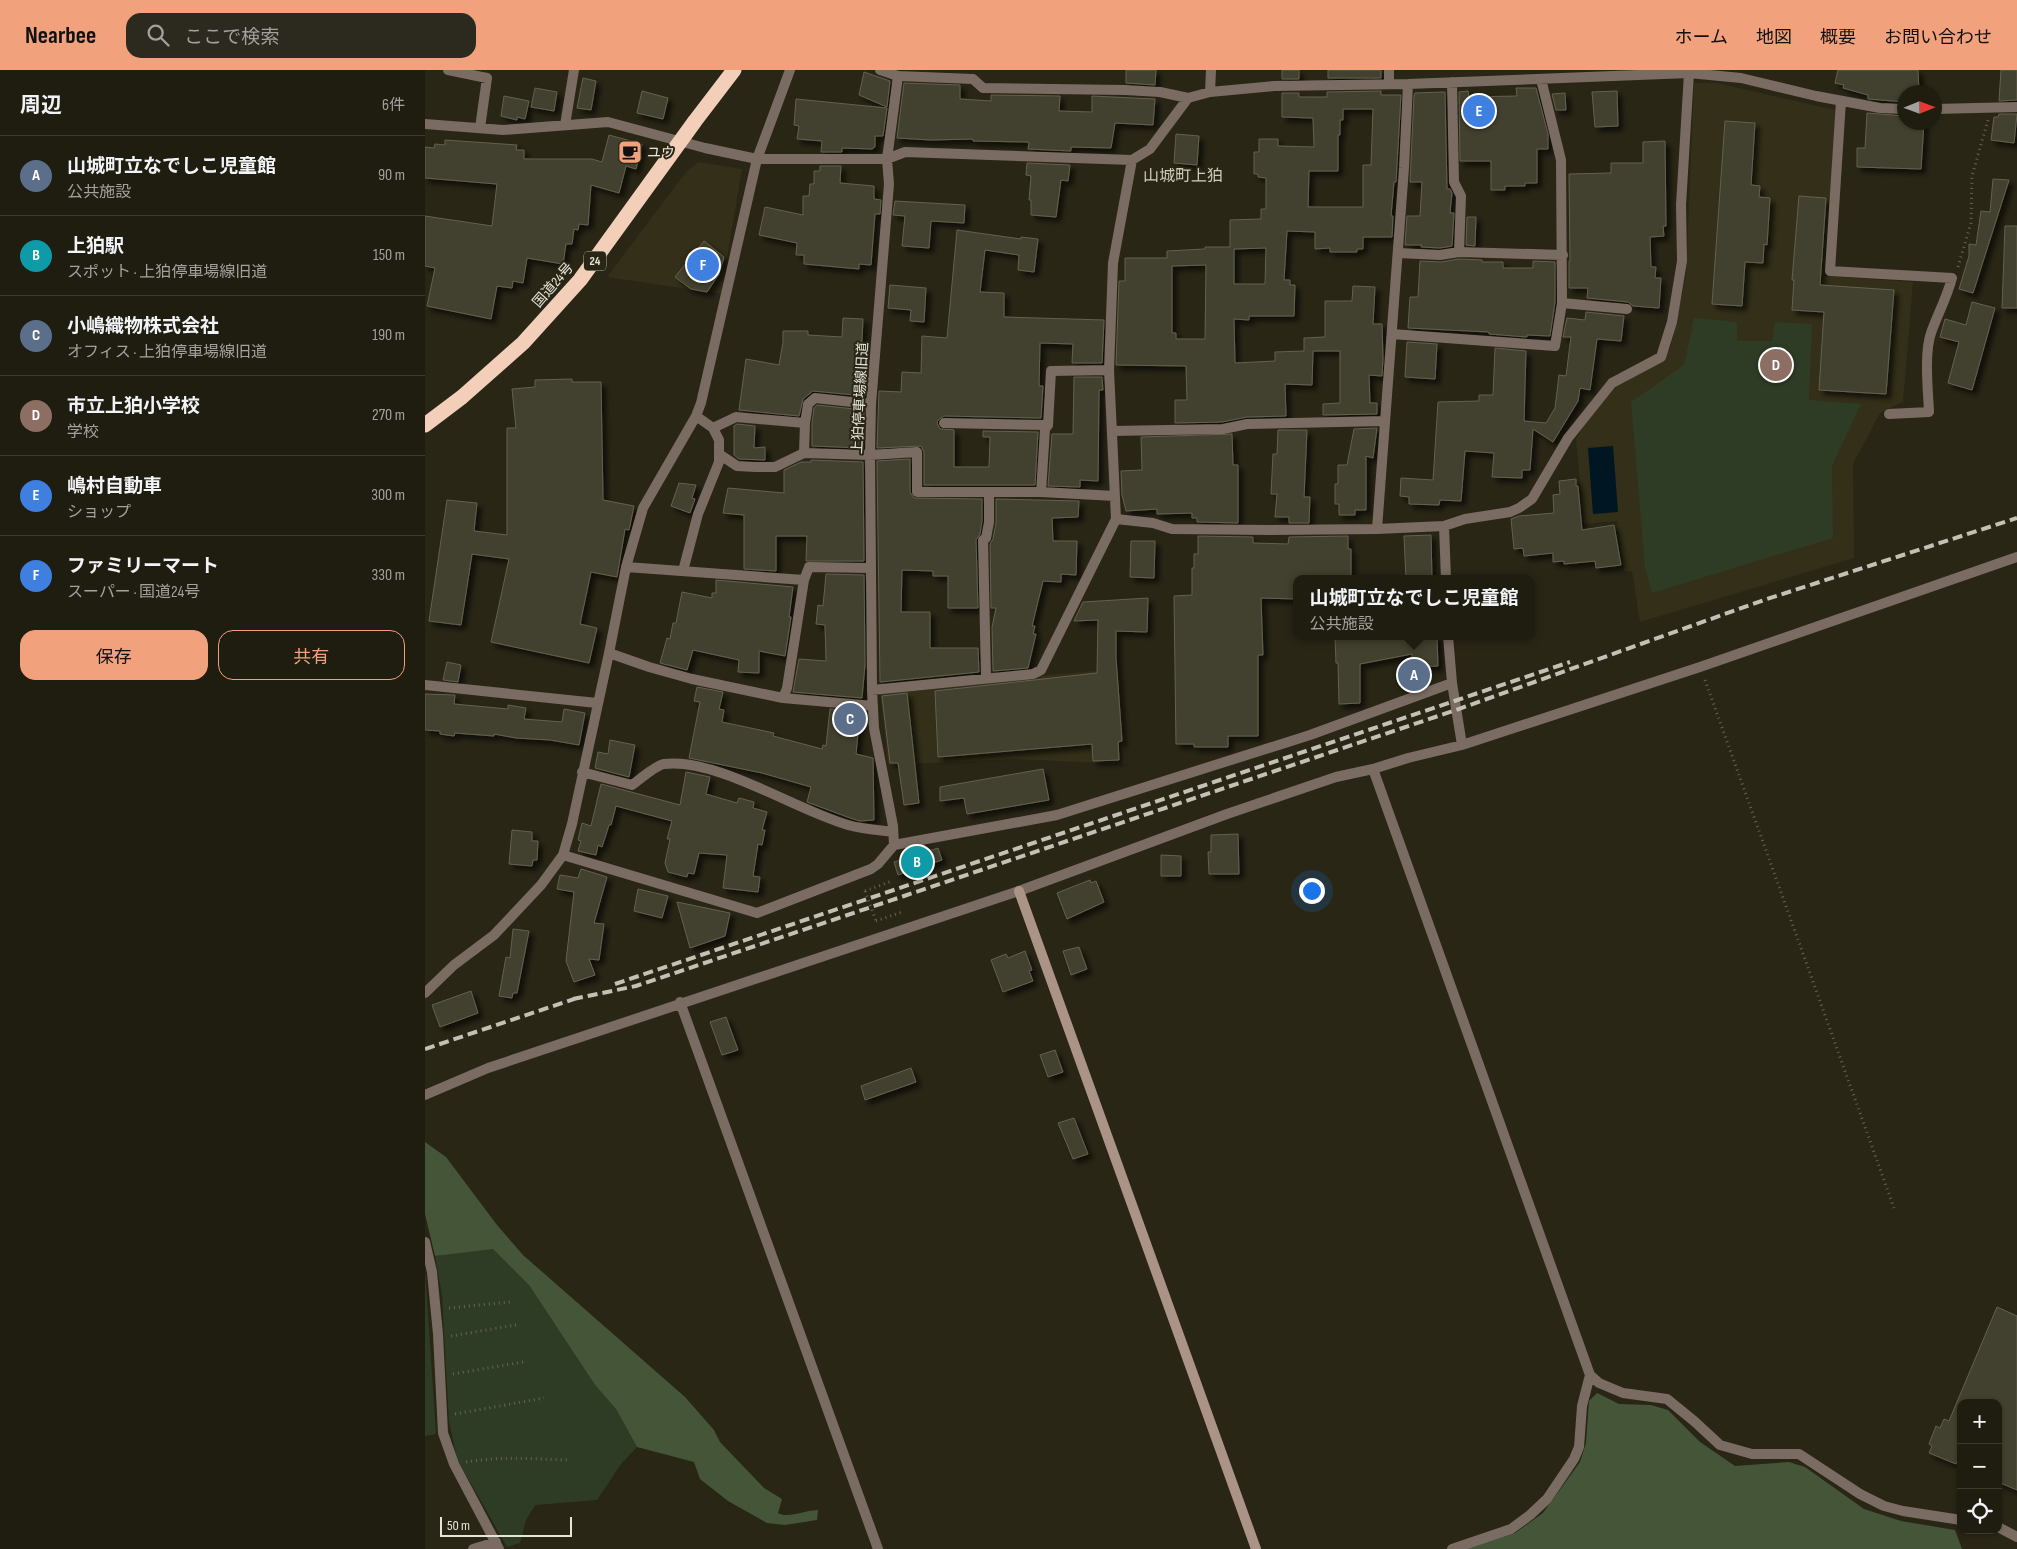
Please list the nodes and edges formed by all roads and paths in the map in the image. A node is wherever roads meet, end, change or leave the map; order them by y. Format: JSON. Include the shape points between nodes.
{"nodes":[{"id":1,"x":448,"y":70,"type":"edge"},
{"id":2,"x":574,"y":70,"type":"edge"},
{"id":3,"x":734,"y":70,"type":"edge"},
{"id":4,"x":790,"y":70,"type":"edge"},
{"id":5,"x":880,"y":70,"type":"edge"},
{"id":6,"x":1211,"y":70,"type":"edge"},
{"id":7,"x":1389,"y":70,"type":"edge"},
{"id":8,"x":1689,"y":73,"type":"junction"},
{"id":9,"x":974,"y":74,"type":"edge"},
{"id":10,"x":1556,"y":74,"type":"edge"},
{"id":11,"x":898,"y":76,"type":"junction"},
{"id":12,"x":1541,"y":79,"type":"junction"},
{"id":13,"x":1452,"y":82,"type":"junction"},
{"id":14,"x":1389,"y":84,"type":"junction"},
{"id":15,"x":1408,"y":84,"type":"junction"},
{"id":16,"x":1210,"y":92,"type":"junction"},
{"id":17,"x":1188,"y":98,"type":"junction"},
{"id":18,"x":1841,"y":100,"type":"junction"},
{"id":19,"x":1992,"y":107,"type":"junction"},
{"id":20,"x":2017,"y":107,"type":"edge"},
{"id":21,"x":1897,"y":109,"type":"edge"},
{"id":22,"x":1942,"y":109,"type":"edge"},
{"id":23,"x":425,"y":124,"type":"edge"},
{"id":24,"x":565,"y":125,"type":"junction"},
{"id":25,"x":480,"y":128,"type":"junction"},
{"id":26,"x":681,"y":141,"type":"junction"},
{"id":27,"x":757,"y":159,"type":"junction"},
{"id":28,"x":887,"y":159,"type":"junction"},
{"id":29,"x":1132,"y":160,"type":"junction"},
{"id":30,"x":1459,"y":252,"type":"junction"},
{"id":31,"x":1398,"y":253,"type":"junction"},
{"id":32,"x":1563,"y":255,"type":"junction"},
{"id":33,"x":1951,"y":278,"type":"junction"},
{"id":34,"x":1562,"y":303,"type":"junction"},
{"id":35,"x":1627,"y":309,"type":"dead end"},
{"id":36,"x":1392,"y":334,"type":"junction"},
{"id":37,"x":1109,"y":370,"type":"junction"},
{"id":38,"x":871,"y":404,"type":"junction"},
{"id":39,"x":1889,"y":414,"type":"dead end"},
{"id":40,"x":696,"y":416,"type":"junction"},
{"id":41,"x":1384,"y":421,"type":"junction"},
{"id":42,"x":805,"y":422,"type":"junction"},
{"id":43,"x":944,"y":423,"type":"dead end"},
{"id":44,"x":1048,"y":424,"type":"junction"},
{"id":45,"x":425,"y":425,"type":"edge"},
{"id":46,"x":713,"y":428,"type":"junction"},
{"id":47,"x":1112,"y":431,"type":"junction"},
{"id":48,"x":804,"y":453,"type":"junction"},
{"id":49,"x":719,"y":454,"type":"junction"},
{"id":50,"x":870,"y":454,"type":"junction"},
{"id":51,"x":989,"y":492,"type":"junction"},
{"id":52,"x":1041,"y":492,"type":"junction"},
{"id":53,"x":1115,"y":496,"type":"junction"},
{"id":54,"x":1116,"y":519,"type":"junction"},
{"id":55,"x":1444,"y":526,"type":"junction"},
{"id":56,"x":1377,"y":529,"type":"junction"},
{"id":57,"x":2017,"y":557,"type":"edge"},
{"id":58,"x":626,"y":567,"type":"junction"},
{"id":59,"x":871,"y":568,"type":"junction"},
{"id":60,"x":683,"y":571,"type":"junction"},
{"id":61,"x":1446,"y":575,"type":"edge"},
{"id":62,"x":805,"y":580,"type":"junction"},
{"id":63,"x":1448,"y":640,"type":"edge"},
{"id":64,"x":609,"y":653,"type":"junction"},
{"id":65,"x":1700,"y":668,"type":"junction"},
{"id":66,"x":986,"y":678,"type":"junction"},
{"id":67,"x":1452,"y":683,"type":"junction"},
{"id":68,"x":425,"y":685,"type":"edge"},
{"id":69,"x":872,"y":690,"type":"junction"},
{"id":70,"x":783,"y":698,"type":"junction"},
{"id":71,"x":597,"y":703,"type":"junction"},
{"id":72,"x":873,"y":706,"type":"junction"},
{"id":73,"x":1462,"y":745,"type":"junction"},
{"id":74,"x":1373,"y":769,"type":"junction"},
{"id":75,"x":582,"y":772,"type":"junction"},
{"id":76,"x":893,"y":832,"type":"junction"},
{"id":77,"x":893,"y":845,"type":"junction"},
{"id":78,"x":563,"y":855,"type":"junction"},
{"id":79,"x":892,"y":881,"type":"dead end"},
{"id":80,"x":1019,"y":891,"type":"junction"},
{"id":81,"x":902,"y":912,"type":"dead end"},
{"id":82,"x":425,"y":993,"type":"edge"},
{"id":83,"x":680,"y":1002,"type":"junction"},
{"id":84,"x":425,"y":1095,"type":"edge"},
{"id":85,"x":1894,"y":1208,"type":"dead end"},
{"id":86,"x":425,"y":1242,"type":"edge"},
{"id":87,"x":510,"y":1302,"type":"dead end"},
{"id":88,"x":435,"y":1309,"type":"junction"},
{"id":89,"x":517,"y":1325,"type":"dead end"},
{"id":90,"x":438,"y":1338,"type":"junction"},
{"id":91,"x":523,"y":1362,"type":"dead end"},
{"id":92,"x":1591,"y":1375,"type":"junction"},
{"id":93,"x":440,"y":1376,"type":"junction"},
{"id":94,"x":544,"y":1398,"type":"dead end"},
{"id":95,"x":442,"y":1416,"type":"junction"},
{"id":96,"x":570,"y":1460,"type":"dead end"},
{"id":97,"x":453,"y":1464,"type":"junction"},
{"id":98,"x":1957,"y":1519,"type":"edge"},
{"id":99,"x":2002,"y":1529,"type":"edge"},
{"id":100,"x":2017,"y":1537,"type":"edge"},
{"id":101,"x":498,"y":1546,"type":"edge"},
{"id":102,"x":473,"y":1549,"type":"edge"},
{"id":103,"x":879,"y":1549,"type":"edge"},
{"id":104,"x":1256,"y":1549,"type":"edge"},
{"id":105,"x":1452,"y":1549,"type":"edge"}],
"edges":[{"from":1,"to":25,"type":"street","via":[[487,78]]},
{"from":2,"to":24,"type":"street"},
{"from":3,"to":26,"type":"highway","name":"国道24号","number":"24"},
{"from":4,"to":27,"type":"street"},
{"from":5,"to":11,"type":"street"},
{"from":6,"to":16,"type":"street"},
{"from":7,"to":14,"type":"street"},
{"from":8,"to":10,"type":"street"},
{"from":8,"to":18,"type":"street","via":[[1741,78]]},
{"from":8,"to":55,"type":"street","via":[[1681,205],[1682,261],[1672,322],[1661,356],[1613,384],[1568,438],[1527,504],[1510,512]]},
{"from":9,"to":11,"type":"street"},
{"from":9,"to":17,"type":"street","via":[[983,88],[1125,90]]},
{"from":10,"to":12,"type":"street"},
{"from":11,"to":28,"type":"street","name":"上狛停車場線旧道"},
{"from":12,"to":13,"type":"street"},
{"from":12,"to":32,"type":"street","via":[[1561,160]]},
{"from":13,"to":15,"type":"street"},
{"from":13,"to":30,"type":"street","via":[[1454,182],[1461,196]]},
{"from":14,"to":15,"type":"street"},
{"from":14,"to":16,"type":"street","via":[[1274,86]]},
{"from":15,"to":31,"type":"street"},
{"from":16,"to":17,"type":"street"},
{"from":17,"to":29,"type":"street","via":[[1150,149]]},
{"from":18,"to":21,"type":"street"},
{"from":18,"to":33,"type":"street","via":[[1830,271]]},
{"from":19,"to":20,"type":"street"},
{"from":19,"to":22,"type":"street"},
{"from":19,"to":33,"type":"path","via":[[1972,176],[1971,223],[1957,269]]},
{"from":23,"to":25,"type":"street"},
{"from":24,"to":25,"type":"street","via":[[503,130]]},
{"from":24,"to":26,"type":"street","via":[[608,122]]},
{"from":26,"to":27,"type":"street"},
{"from":26,"to":45,"type":"highway","name":"国道24号","number":"24","via":[[591,266],[549,316],[523,344]]},
{"from":27,"to":28,"type":"street"},
{"from":27,"to":40,"type":"street"},
{"from":28,"to":29,"type":"street","via":[[905,152]]},
{"from":28,"to":38,"type":"street","name":"上狛停車場線旧道","via":[[889,184]]},
{"from":29,"to":37,"type":"street","via":[[1113,262]]},
{"from":30,"to":31,"type":"street","via":[[1440,255]]},
{"from":30,"to":32,"type":"street"},
{"from":31,"to":36,"type":"street"},
{"from":32,"to":34,"type":"street"},
{"from":33,"to":39,"type":"street","via":[[1947,299],[1930,335],[1927,362],[1929,412]]},
{"from":34,"to":35,"type":"street"},
{"from":34,"to":36,"type":"street","via":[[1555,346]]},
{"from":36,"to":41,"type":"street"},
{"from":37,"to":44,"type":"street","via":[[1051,371]]},
{"from":37,"to":47,"type":"street"},
{"from":38,"to":42,"type":"street","via":[[815,398],[808,404]]},
{"from":38,"to":50,"type":"street","name":"上狛停車場線旧道"},
{"from":40,"to":46,"type":"street"},
{"from":40,"to":58,"type":"street","via":[[643,508]]},
{"from":41,"to":47,"type":"street"},
{"from":41,"to":56,"type":"street"},
{"from":42,"to":46,"type":"street","via":[[736,417]]},
{"from":42,"to":48,"type":"street"},
{"from":43,"to":44,"type":"street"},
{"from":44,"to":52,"type":"street"},
{"from":46,"to":49,"type":"street","via":[[719,440]]},
{"from":47,"to":53,"type":"street"},
{"from":48,"to":49,"type":"street","via":[[775,467],[737,466]]},
{"from":48,"to":50,"type":"street"},
{"from":49,"to":60,"type":"street","via":[[719,462],[697,514]]},
{"from":50,"to":51,"type":"street","via":[[917,452],[917,492]]},
{"from":50,"to":59,"type":"street","name":"上狛停車場線旧道"},
{"from":51,"to":52,"type":"street"},
{"from":51,"to":66,"type":"street","via":[[989,522],[983,540]]},
{"from":52,"to":53,"type":"street"},
{"from":53,"to":54,"type":"street"},
{"from":54,"to":56,"type":"street","via":[[1153,523],[1172,529]]},
{"from":54,"to":66,"type":"street","via":[[1041,670],[1033,674]]},
{"from":55,"to":56,"type":"street"},
{"from":55,"to":61,"type":"street"},
{"from":57,"to":65,"type":"street"},
{"from":58,"to":60,"type":"street"},
{"from":58,"to":64,"type":"street"},
{"from":59,"to":62,"type":"street","via":[[809,567]]},
{"from":59,"to":69,"type":"street","name":"上狛停車場線旧道"},
{"from":60,"to":62,"type":"street"},
{"from":62,"to":70,"type":"street"},
{"from":63,"to":67,"type":"street"},
{"from":64,"to":70,"type":"street","via":[[692,679]]},
{"from":64,"to":71,"type":"street"},
{"from":65,"to":73,"type":"street"},
{"from":65,"to":85,"type":"path"},
{"from":66,"to":69,"type":"street"},
{"from":67,"to":73,"type":"street"},
{"from":67,"to":77,"type":"street","via":[[1310,735],[1057,815]]},
{"from":68,"to":71,"type":"street"},
{"from":69,"to":72,"type":"street","name":"上狛停車場線旧道"},
{"from":70,"to":72,"type":"street"},
{"from":71,"to":75,"type":"street"},
{"from":72,"to":76,"type":"street","name":"上狛停車場線旧道"},
{"from":73,"to":74,"type":"street"},
{"from":74,"to":80,"type":"street","via":[[1336,777],[1237,810]]},
{"from":74,"to":92,"type":"street"},
{"from":75,"to":76,"type":"street","via":[[632,785],[661,764],[689,764],[728,775],[849,825]]},
{"from":75,"to":78,"type":"street"},
{"from":76,"to":77,"type":"street","name":"上狛停車場線旧道"},
{"from":77,"to":78,"type":"street","via":[[871,869],[757,913]]},
{"from":78,"to":82,"type":"street","via":[[541,885],[494,935],[454,965]]},
{"from":79,"to":81,"type":"path","bridge":true,"via":[[865,891],[876,921]]},
{"from":80,"to":83,"type":"street"},
{"from":80,"to":104,"type":"street"},
{"from":83,"to":84,"type":"street","via":[[488,1068]]},
{"from":83,"to":103,"type":"street"},
{"from":86,"to":88,"type":"street"},
{"from":87,"to":88,"type":"path"},
{"from":88,"to":90,"type":"street"},
{"from":89,"to":90,"type":"path"},
{"from":90,"to":93,"type":"street"},
{"from":91,"to":93,"type":"path"},
{"from":92,"to":98,"type":"street","via":[[1599,1384],[1623,1393],[1667,1399],[1720,1445],[1752,1454],[1799,1454],[1860,1494],[1885,1506]]},
{"from":92,"to":105,"type":"street","via":[[1582,1406],[1579,1447],[1547,1499],[1511,1529]]},
{"from":93,"to":95,"type":"street"},
{"from":94,"to":95,"type":"path"},
{"from":95,"to":97,"type":"street","via":[[443,1433]]},
{"from":96,"to":97,"type":"path","via":[[522,1457]]},
{"from":97,"to":101,"type":"street"},
{"from":99,"to":100,"type":"street"},
{"from":101,"to":102,"type":"street"}]}
